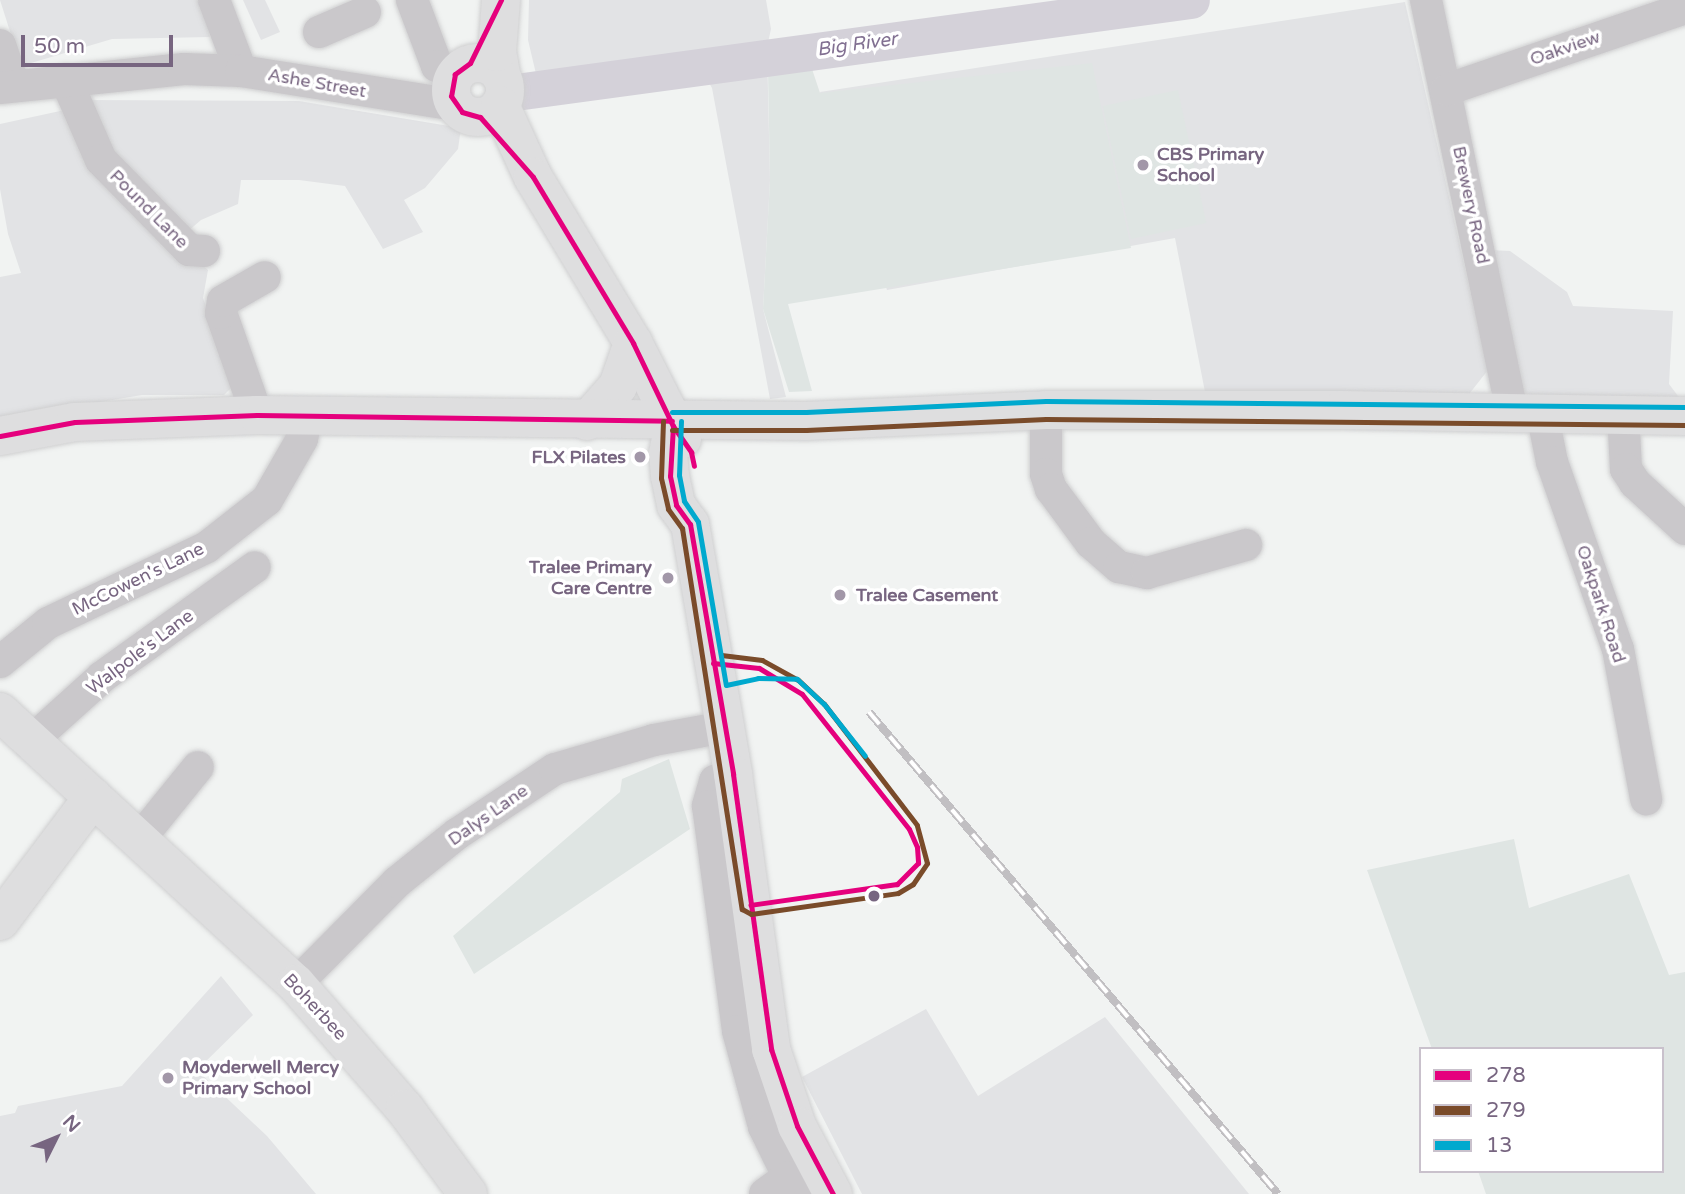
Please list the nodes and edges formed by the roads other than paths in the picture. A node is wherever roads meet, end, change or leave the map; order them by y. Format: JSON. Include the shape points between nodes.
{"nodes":[{"id":1,"x":214,"y":0,"type":"edge"},
{"id":2,"x":412,"y":0,"type":"edge"},
{"id":3,"x":1426,"y":0,"type":"edge"},
{"id":4,"x":501,"y":5,"type":"edge"},
{"id":5,"x":1685,"y":8,"type":"edge"},
{"id":6,"x":365,"y":12,"type":"dead end"},
{"id":7,"x":319,"y":32,"type":"dead end"},
{"id":8,"x":0,"y":45,"type":"edge"},
{"id":9,"x":241,"y":71,"type":"junction"},
{"id":10,"x":66,"y":80,"type":"junction"},
{"id":11,"x":7,"y":87,"type":"edge"},
{"id":12,"x":473,"y":89,"type":"junction"},
{"id":13,"x":1446,"y":90,"type":"junction"},
{"id":14,"x":204,"y":251,"type":"dead end"},
{"id":15,"x":265,"y":277,"type":"dead end"},
{"id":16,"x":633,"y":344,"type":"junction"},
{"id":17,"x":1046,"y":410,"type":"junction"},
{"id":18,"x":1527,"y":412,"type":"junction"},
{"id":19,"x":1623,"y":412,"type":"junction"},
{"id":20,"x":257,"y":415,"type":"junction"},
{"id":21,"x":307,"y":416,"type":"junction"},
{"id":22,"x":1685,"y":416,"type":"edge"},
{"id":23,"x":587,"y":421,"type":"junction"},
{"id":24,"x":673,"y":424,"type":"junction"},
{"id":25,"x":0,"y":436,"type":"edge"},
{"id":26,"x":1685,"y":529,"type":"edge"},
{"id":27,"x":1246,"y":545,"type":"dead end"},
{"id":28,"x":255,"y":567,"type":"dead end"},
{"id":29,"x":0,"y":662,"type":"edge"},
{"id":30,"x":0,"y":712,"type":"edge"},
{"id":31,"x":725,"y":727,"type":"junction"},
{"id":32,"x":29,"y":743,"type":"junction"},
{"id":33,"x":198,"y":767,"type":"dead end"},
{"id":34,"x":733,"y":774,"type":"junction"},
{"id":35,"x":93,"y":797,"type":"junction"},
{"id":36,"x":1646,"y":799,"type":"dead end"},
{"id":37,"x":138,"y":841,"type":"junction"},
{"id":38,"x":0,"y":920,"type":"edge"},
{"id":39,"x":296,"y":984,"type":"junction"},
{"id":40,"x":783,"y":1188,"type":"edge"},
{"id":41,"x":468,"y":1194,"type":"edge"},
{"id":42,"x":833,"y":1194,"type":"edge"}],
"edges":[{"from":1,"to":9,"type":"street"},
{"from":2,"to":12,"type":"street","via":[[438,66]]},
{"from":3,"to":13,"type":"street","name":"Brewery Road"},
{"from":4,"to":12,"type":"main road"},
{"from":5,"to":13,"type":"street","name":"Oakview"},
{"from":6,"to":7,"type":"street"},
{"from":8,"to":11,"type":"street"},
{"from":9,"to":10,"type":"street","name":"Ashe Street","via":[[184,69]]},
{"from":9,"to":12,"type":"street","name":"Ashe Street","via":[[383,94]]},
{"from":10,"to":11,"type":"street","name":"Ashe Street"},
{"from":10,"to":14,"type":"street","name":"Pound Lane","via":[[101,160],[189,250]]},
{"from":12,"to":16,"type":"main road","via":[[533,177]]},
{"from":13,"to":18,"type":"street","name":"Brewery Road"},
{"from":15,"to":20,"type":"street","via":[[223,301],[221,313]]},
{"from":16,"to":23,"type":"main road","via":[[618,386]]},
{"from":16,"to":24,"type":"main road"},
{"from":17,"to":18,"type":"main road"},
{"from":17,"to":24,"type":"main road"},
{"from":17,"to":27,"type":"street","via":[[1046,474],[1051,489],[1091,543],[1119,567],[1147,573]]},
{"from":18,"to":19,"type":"main road"},
{"from":18,"to":36,"type":"street","name":"Oakpark Road","via":[[1552,462],[1618,649]]},
{"from":19,"to":22,"type":"main road"},
{"from":19,"to":26,"type":"street","via":[[1626,469]]},
{"from":20,"to":21,"type":"main road"},
{"from":20,"to":25,"type":"main road","via":[[75,422]]},
{"from":21,"to":23,"type":"main road"},
{"from":21,"to":29,"type":"street","name":"McCowen's Lane","via":[[302,439],[267,500],[207,547],[48,624]]},
{"from":23,"to":24,"type":"main road"},
{"from":24,"to":31,"type":"main road","via":[[670,476],[676,505],[691,524]]},
{"from":28,"to":32,"type":"street","name":"Walpole's Lane","via":[[102,677]]},
{"from":30,"to":32,"type":"main road","name":"Boherbee"},
{"from":31,"to":34,"type":"main road"},
{"from":31,"to":39,"type":"street","name":"Dalys Lane","via":[[654,740],[555,769],[457,834],[406,875]]},
{"from":32,"to":35,"type":"main road","name":"Boherbee"},
{"from":33,"to":37,"type":"street"},
{"from":34,"to":40,"type":"street","via":[[715,781],[708,806],[738,1031],[749,1086]]},
{"from":34,"to":42,"type":"main road","via":[[771,1049],[797,1126]]},
{"from":35,"to":37,"type":"main road","name":"Boherbee"},
{"from":35,"to":38,"type":"main road"},
{"from":37,"to":39,"type":"main road","name":"Boherbee"},
{"from":39,"to":41,"type":"main road","name":"Boherbee","via":[[405,1110]]}]}
